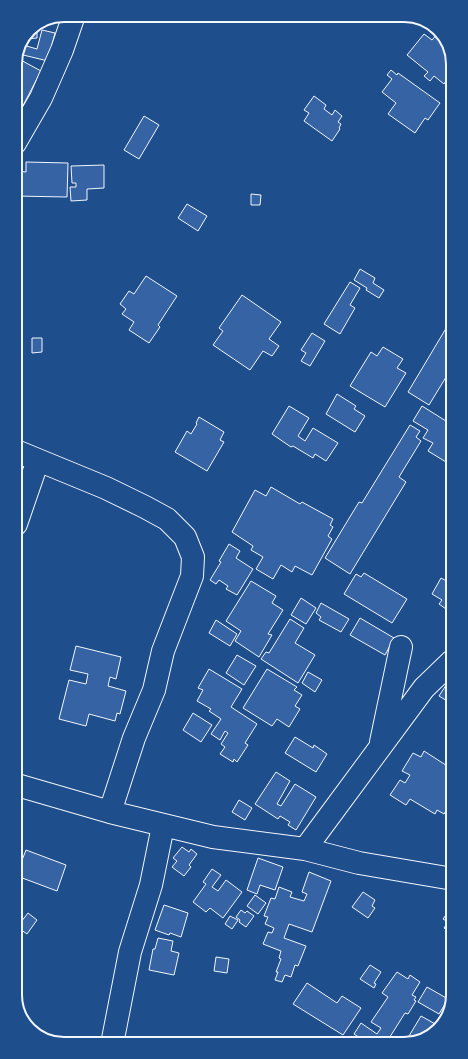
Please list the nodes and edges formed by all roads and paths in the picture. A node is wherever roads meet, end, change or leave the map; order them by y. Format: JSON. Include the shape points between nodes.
{"nodes":[{"id":1,"x":72,"y":22,"type":"edge"},
{"id":2,"x":22,"y":131,"type":"edge"},
{"id":3,"x":22,"y":453,"type":"edge"},
{"id":4,"x":38,"y":460,"type":"junction"},
{"id":5,"x":22,"y":507,"type":"edge"},
{"id":6,"x":401,"y":647,"type":"dead end"},
{"id":7,"x":446,"y":667,"type":"edge"},
{"id":8,"x":380,"y":747,"type":"junction"},
{"id":9,"x":22,"y":786,"type":"edge"},
{"id":10,"x":110,"y":812,"type":"junction"},
{"id":11,"x":163,"y":826,"type":"junction"},
{"id":12,"x":305,"y":849,"type":"junction"},
{"id":13,"x":446,"y":878,"type":"edge"},
{"id":14,"x":113,"y":1037,"type":"edge"}],
"edges":[{"from":1,"to":2,"type":"street","via":[[41,98]]},
{"from":3,"to":4,"type":"street"},
{"from":4,"to":5,"type":"street"},
{"from":4,"to":10,"type":"street","via":[[106,488],[167,519],[185,537],[193,557],[192,576],[163,651],[154,690],[134,738]]},
{"from":6,"to":8,"type":"street"},
{"from":7,"to":8,"type":"street","via":[[424,688]]},
{"from":8,"to":12,"type":"street"},
{"from":9,"to":10,"type":"street"},
{"from":10,"to":11,"type":"street"},
{"from":11,"to":12,"type":"street","via":[[213,837]]},
{"from":11,"to":14,"type":"street","via":[[151,885],[130,952]]},
{"from":12,"to":13,"type":"street","via":[[359,863]]}]}
